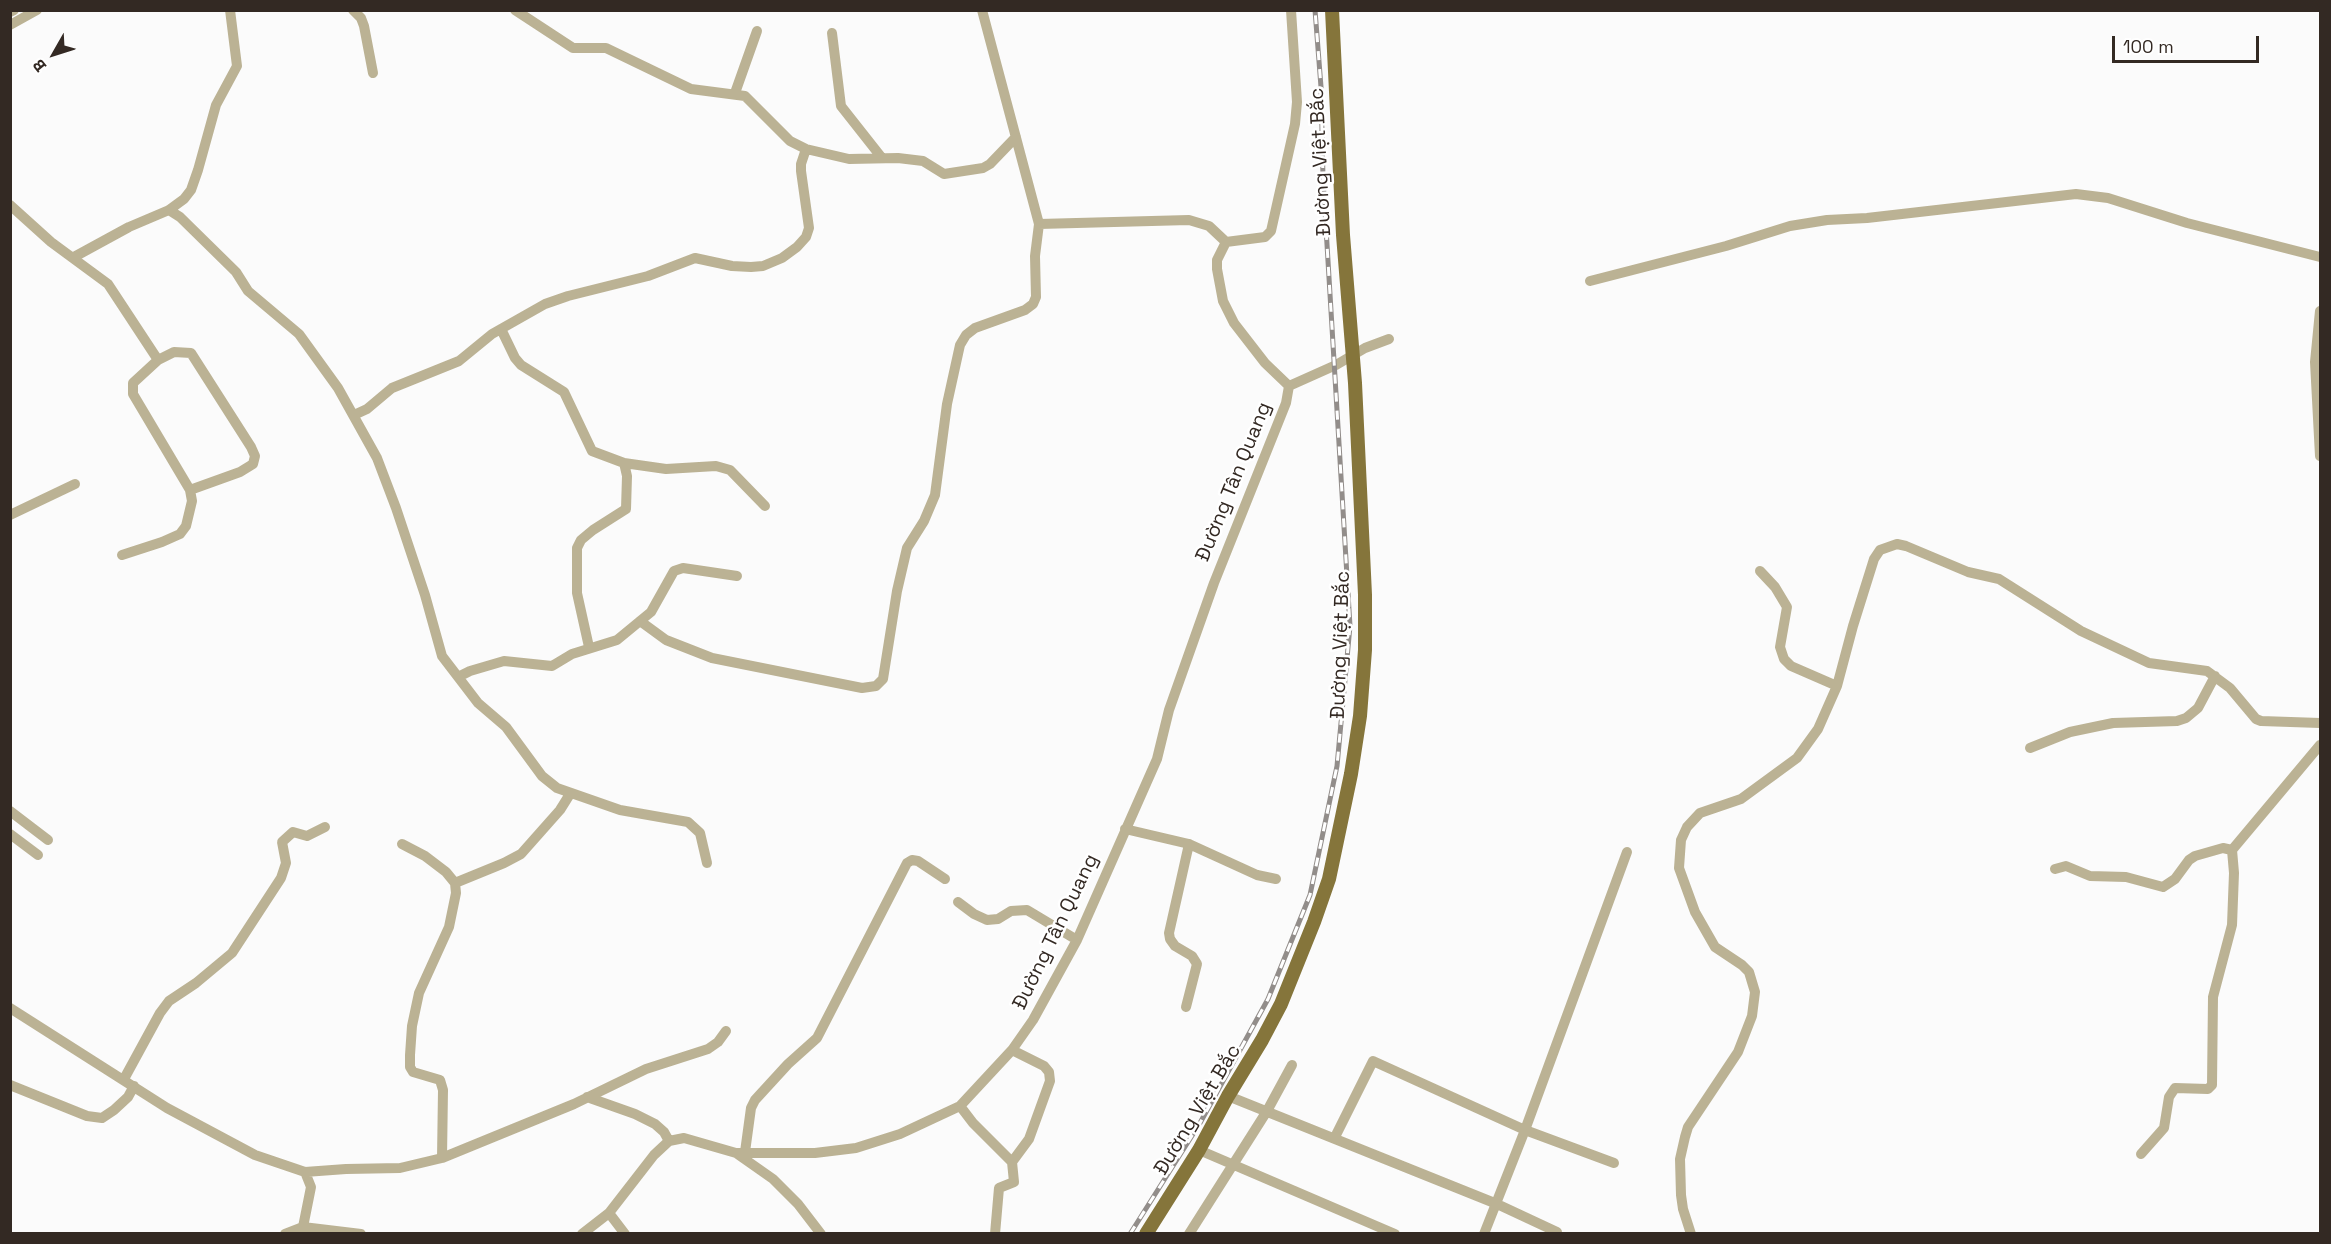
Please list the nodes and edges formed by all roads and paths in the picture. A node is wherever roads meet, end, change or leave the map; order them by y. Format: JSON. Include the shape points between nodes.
{"nodes":[{"id":1,"x":37,"y":10,"type":"edge"},
{"id":2,"x":230,"y":10,"type":"edge"},
{"id":3,"x":353,"y":10,"type":"edge"},
{"id":4,"x":515,"y":10,"type":"edge"},
{"id":5,"x":982,"y":10,"type":"edge"},
{"id":6,"x":1291,"y":10,"type":"edge"},
{"id":7,"x":1332,"y":10,"type":"edge"},
{"id":8,"x":10,"y":25,"type":"edge"},
{"id":9,"x":758,"y":31,"type":"dead end"},
{"id":10,"x":832,"y":33,"type":"dead end"},
{"id":11,"x":373,"y":73,"type":"dead end"},
{"id":12,"x":735,"y":93,"type":"junction"},
{"id":13,"x":1016,"y":137,"type":"junction"},
{"id":14,"x":806,"y":149,"type":"junction"},
{"id":15,"x":882,"y":158,"type":"junction"},
{"id":16,"x":10,"y":205,"type":"edge"},
{"id":17,"x":169,"y":210,"type":"junction"},
{"id":18,"x":1039,"y":224,"type":"junction"},
{"id":19,"x":1226,"y":242,"type":"junction"},
{"id":20,"x":74,"y":257,"type":"junction"},
{"id":21,"x":2320,"y":257,"type":"edge"},
{"id":22,"x":1590,"y":281,"type":"dead end"},
{"id":23,"x":2320,"y":311,"type":"edge"},
{"id":24,"x":501,"y":329,"type":"junction"},
{"id":25,"x":1389,"y":339,"type":"dead end"},
{"id":26,"x":1352,"y":355,"type":"junction"},
{"id":27,"x":158,"y":360,"type":"junction"},
{"id":28,"x":1288,"y":386,"type":"junction"},
{"id":29,"x":354,"y":415,"type":"junction"},
{"id":30,"x":2320,"y":456,"type":"edge"},
{"id":31,"x":624,"y":463,"type":"junction"},
{"id":32,"x":75,"y":484,"type":"dead end"},
{"id":33,"x":190,"y":490,"type":"junction"},
{"id":34,"x":765,"y":506,"type":"dead end"},
{"id":35,"x":10,"y":514,"type":"edge"},
{"id":36,"x":122,"y":555,"type":"dead end"},
{"id":37,"x":1760,"y":571,"type":"dead end"},
{"id":38,"x":737,"y":576,"type":"dead end"},
{"id":39,"x":640,"y":621,"type":"junction"},
{"id":40,"x":589,"y":647,"type":"junction"},
{"id":41,"x":2215,"y":676,"type":"junction"},
{"id":42,"x":458,"y":677,"type":"junction"},
{"id":43,"x":1837,"y":686,"type":"junction"},
{"id":44,"x":2320,"y":723,"type":"edge"},
{"id":45,"x":2320,"y":745,"type":"edge"},
{"id":46,"x":2030,"y":748,"type":"dead end"},
{"id":47,"x":570,"y":794,"type":"junction"},
{"id":48,"x":10,"y":811,"type":"edge"},
{"id":49,"x":325,"y":826,"type":"dead end"},
{"id":50,"x":1125,"y":829,"type":"junction"},
{"id":51,"x":10,"y":834,"type":"edge"},
{"id":52,"x":48,"y":840,"type":"dead end"},
{"id":53,"x":402,"y":844,"type":"dead end"},
{"id":54,"x":1190,"y":844,"type":"junction"},
{"id":55,"x":2232,"y":850,"type":"junction"},
{"id":56,"x":1627,"y":852,"type":"dead end"},
{"id":57,"x":38,"y":855,"type":"dead end"},
{"id":58,"x":707,"y":863,"type":"dead end"},
{"id":59,"x":2055,"y":869,"type":"dead end"},
{"id":60,"x":945,"y":879,"type":"dead end"},
{"id":61,"x":1276,"y":879,"type":"dead end"},
{"id":62,"x":455,"y":882,"type":"junction"},
{"id":63,"x":958,"y":902,"type":"dead end"},
{"id":64,"x":1077,"y":940,"type":"junction"},
{"id":65,"x":1186,"y":1007,"type":"dead end"},
{"id":66,"x":10,"y":1008,"type":"edge"},
{"id":67,"x":726,"y":1031,"type":"dead end"},
{"id":68,"x":1012,"y":1050,"type":"junction"},
{"id":69,"x":1292,"y":1065,"type":"dead end"},
{"id":70,"x":124,"y":1079,"type":"junction"},
{"id":71,"x":10,"y":1085,"type":"edge"},
{"id":72,"x":134,"y":1086,"type":"junction"},
{"id":73,"x":1228,"y":1096,"type":"junction"},
{"id":74,"x":587,"y":1098,"type":"junction"},
{"id":75,"x":960,"y":1106,"type":"junction"},
{"id":76,"x":1267,"y":1111,"type":"junction"},
{"id":77,"x":1525,"y":1130,"type":"junction"},
{"id":78,"x":1335,"y":1137,"type":"junction"},
{"id":79,"x":669,"y":1141,"type":"junction"},
{"id":80,"x":1199,"y":1150,"type":"junction"},
{"id":81,"x":740,"y":1152,"type":"junction"},
{"id":82,"x":2141,"y":1154,"type":"dead end"},
{"id":83,"x":442,"y":1158,"type":"junction"},
{"id":84,"x":1012,"y":1162,"type":"junction"},
{"id":85,"x":1614,"y":1163,"type":"dead end"},
{"id":86,"x":1233,"y":1164,"type":"junction"},
{"id":87,"x":305,"y":1172,"type":"junction"},
{"id":88,"x":1497,"y":1204,"type":"junction"},
{"id":89,"x":609,"y":1213,"type":"junction"},
{"id":90,"x":310,"y":1230,"type":"edge"},
{"id":91,"x":1557,"y":1232,"type":"edge"},
{"id":92,"x":285,"y":1233,"type":"edge"},
{"id":93,"x":361,"y":1233,"type":"edge"},
{"id":94,"x":582,"y":1233,"type":"edge"},
{"id":95,"x":626,"y":1233,"type":"edge"},
{"id":96,"x":821,"y":1233,"type":"edge"},
{"id":97,"x":995,"y":1233,"type":"edge"},
{"id":98,"x":1146,"y":1233,"type":"edge"},
{"id":99,"x":1189,"y":1233,"type":"edge"},
{"id":100,"x":1395,"y":1233,"type":"edge"},
{"id":101,"x":1484,"y":1233,"type":"edge"},
{"id":102,"x":1691,"y":1233,"type":"edge"}],
"edges":[{"from":1,"to":8,"type":"street"},
{"from":2,"to":17,"type":"street","via":[[236,70],[216,105],[191,190]]},
{"from":3,"to":11,"type":"street","via":[[364,26]]},
{"from":4,"to":12,"type":"street","via":[[573,48],[606,48],[691,89]]},
{"from":5,"to":13,"type":"street"},
{"from":6,"to":19,"type":"street","via":[[1297,102],[1271,231],[1265,237]]},
{"from":7,"to":26,"type":"main road","name":"Đường Việt Bắc"},
{"from":9,"to":12,"type":"street"},
{"from":10,"to":15,"type":"street","via":[[841,105]]},
{"from":12,"to":14,"type":"street","via":[[752,102],[790,141]]},
{"from":13,"to":15,"type":"street","via":[[983,168],[944,174],[923,161]]},
{"from":13,"to":18,"type":"street"},
{"from":14,"to":15,"type":"street","via":[[849,159]]},
{"from":14,"to":24,"type":"street","via":[[801,171],[809,228],[797,247],[782,258],[751,267],[694,258],[648,276],[545,304]]},
{"from":16,"to":20,"type":"street"},
{"from":17,"to":20,"type":"street"},
{"from":17,"to":29,"type":"street","via":[[236,272],[248,291],[298,334]]},
{"from":18,"to":19,"type":"street","via":[[1189,220],[1209,226]]},
{"from":18,"to":39,"type":"street","via":[[1033,304],[975,328],[960,345],[947,404],[935,495],[907,548],[883,679],[876,686],[862,688],[712,658],[666,640]]},
{"from":19,"to":28,"type":"street","via":[[1217,260],[1223,301],[1241,332]]},
{"from":20,"to":27,"type":"street","via":[[108,284]]},
{"from":21,"to":22,"type":"street","via":[[2108,198],[2076,194],[1790,226]]},
{"from":23,"to":30,"type":"street","via":[[2315,362]]},
{"from":24,"to":29,"type":"street","via":[[459,361],[392,388]]},
{"from":24,"to":31,"type":"street","via":[[521,365],[564,392],[592,451]]},
{"from":25,"to":26,"type":"street"},
{"from":26,"to":28,"type":"street"},
{"from":26,"to":73,"type":"main road","name":"Đường Việt Bắc","via":[[1365,639],[1360,716],[1349,784],[1329,879],[1311,932],[1281,1004]]},
{"from":27,"to":33,"type":"street","via":[[133,382],[133,394]]},
{"from":27,"to":33,"type":"street","via":[[174,352],[191,353],[255,456],[253,464],[240,472]]},
{"from":28,"to":50,"type":"street","name":"Đường Tân Quang","via":[[1286,403],[1191,646],[1157,759]]},
{"from":29,"to":42,"type":"street","via":[[377,458],[396,508],[439,649]]},
{"from":31,"to":34,"type":"street","via":[[666,469],[716,466],[730,470]]},
{"from":31,"to":40,"type":"street","via":[[626,509],[593,530],[577,548],[577,593]]},
{"from":32,"to":35,"type":"street"},
{"from":33,"to":36,"type":"street","via":[[192,501],[180,534]]},
{"from":37,"to":43,"type":"street","via":[[1787,608],[1780,647],[1784,659],[1791,666]]},
{"from":38,"to":39,"type":"street","via":[[683,568],[674,571],[655,608]]},
{"from":39,"to":40,"type":"street","via":[[617,640]]},
{"from":40,"to":42,"type":"street","via":[[552,666],[504,661]]},
{"from":41,"to":43,"type":"street","via":[[2195,668],[2149,663],[2081,631],[2007,582],[1968,572],[1897,544],[1880,550],[1874,559]]},
{"from":41,"to":44,"type":"street","via":[[2256,719]]},
{"from":41,"to":46,"type":"street","via":[[2198,708],[2186,718],[2113,723],[2070,732]]},
{"from":42,"to":47,"type":"street","via":[[483,708],[506,727],[542,776]]},
{"from":43,"to":102,"type":"street","via":[[1818,729],[1797,758],[1741,799],[1700,813],[1681,840],[1679,868],[1695,912],[1715,947],[1749,972],[1755,992],[1752,1016],[1738,1052],[1685,1137],[1680,1159],[1681,1195]]},
{"from":45,"to":55,"type":"street"},
{"from":47,"to":58,"type":"street","via":[[620,810],[688,822],[700,833]]},
{"from":47,"to":62,"type":"street","via":[[521,854]]},
{"from":48,"to":52,"type":"street"},
{"from":49,"to":70,"type":"street","via":[[307,836],[293,832],[282,842],[286,863],[281,878],[232,953],[169,1001]]},
{"from":50,"to":54,"type":"street"},
{"from":50,"to":64,"type":"street","name":"Đường Tân Quang"},
{"from":51,"to":57,"type":"street"},
{"from":53,"to":62,"type":"street","via":[[425,856]]},
{"from":54,"to":61,"type":"street","via":[[1257,875]]},
{"from":54,"to":65,"type":"street","via":[[1169,933],[1175,946],[1192,956],[1197,964]]},
{"from":55,"to":59,"type":"street","via":[[2223,848],[2195,856],[2163,887],[2126,877],[2090,876],[2066,866]]},
{"from":55,"to":82,"type":"street","via":[[2232,925],[2213,997],[2212,1085],[2208,1089],[2175,1088],[2169,1097],[2164,1128]]},
{"from":56,"to":77,"type":"street"},
{"from":60,"to":81,"type":"street","via":[[918,861],[907,863],[817,1038],[755,1100]]},
{"from":62,"to":83,"type":"street","via":[[449,927],[419,993],[410,1055],[413,1072],[440,1080]]},
{"from":63,"to":64,"type":"street","via":[[987,920],[1027,910]]},
{"from":64,"to":68,"type":"street","name":"Đường Tân Quang"},
{"from":66,"to":70,"type":"street"},
{"from":67,"to":74,"type":"street","via":[[708,1049],[646,1069]]},
{"from":68,"to":75,"type":"street","name":"Đường Tân Quang"},
{"from":68,"to":84,"type":"street","via":[[1044,1066],[1050,1081],[1029,1139]]},
{"from":69,"to":76,"type":"street"},
{"from":70,"to":72,"type":"street"},
{"from":71,"to":72,"type":"street","via":[[87,1116],[102,1118]]},
{"from":72,"to":87,"type":"street","via":[[166,1108],[255,1155]]},
{"from":73,"to":76,"type":"street"},
{"from":73,"to":80,"type":"main road","name":"Đường Việt Bắc"},
{"from":74,"to":79,"type":"street","via":[[655,1124]]},
{"from":74,"to":83,"type":"street"},
{"from":75,"to":81,"type":"street","name":"Đường Tân Quang","via":[[900,1134],[856,1148],[816,1153]]},
{"from":75,"to":84,"type":"street"},
{"from":76,"to":78,"type":"street"},
{"from":76,"to":86,"type":"street"},
{"from":77,"to":78,"type":"street","via":[[1373,1061]]},
{"from":77,"to":85,"type":"street"},
{"from":77,"to":88,"type":"street"},
{"from":78,"to":88,"type":"street"},
{"from":79,"to":81,"type":"street","name":"Đường Tân Quang","via":[[684,1138]]},
{"from":79,"to":89,"type":"street"},
{"from":80,"to":86,"type":"street"},
{"from":80,"to":98,"type":"main road","name":"Đường Việt Bắc"},
{"from":81,"to":96,"type":"street","via":[[773,1179]]},
{"from":83,"to":87,"type":"street","via":[[400,1168]]},
{"from":84,"to":97,"type":"street","via":[[1014,1181],[999,1188]]},
{"from":86,"to":99,"type":"street"},
{"from":86,"to":100,"type":"street"},
{"from":87,"to":90,"type":"street","via":[[311,1187]]},
{"from":88,"to":91,"type":"street"},
{"from":88,"to":101,"type":"street"},
{"from":89,"to":94,"type":"street"},
{"from":89,"to":95,"type":"street"},
{"from":90,"to":92,"type":"street"},
{"from":90,"to":93,"type":"street"}]}
